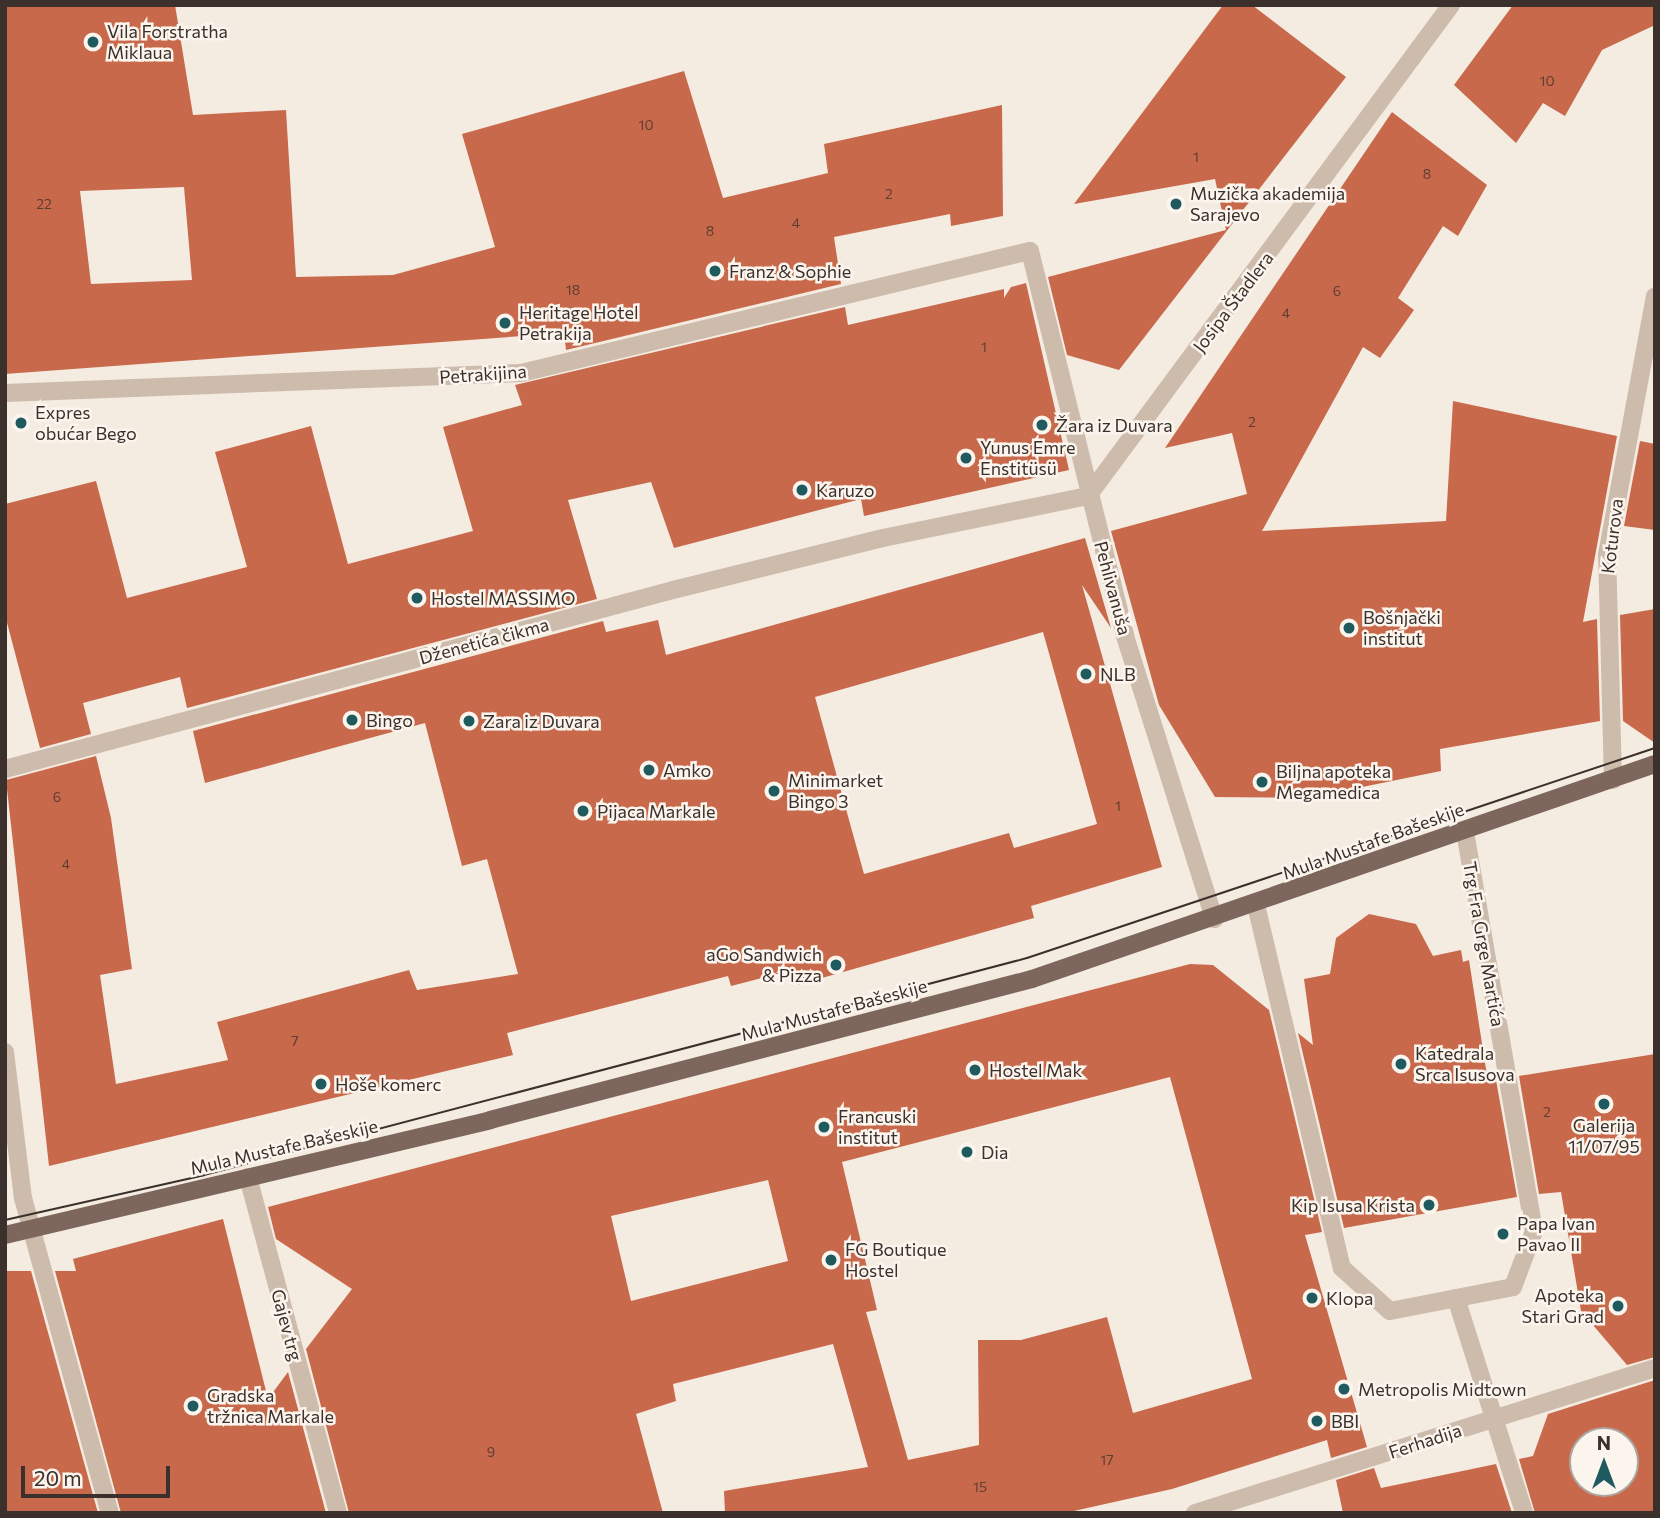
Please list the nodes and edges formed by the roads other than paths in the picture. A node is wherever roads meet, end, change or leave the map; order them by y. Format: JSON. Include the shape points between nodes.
{"nodes":[{"id":1,"x":1451,"y":5,"type":"edge"},
{"id":2,"x":1030,"y":251,"type":"joint"},
{"id":3,"x":1655,"y":296,"type":"edge"},
{"id":4,"x":5,"y":393,"type":"edge"},
{"id":5,"x":1088,"y":496,"type":"junction"},
{"id":6,"x":1655,"y":764,"type":"edge"},
{"id":7,"x":5,"y":769,"type":"edge"},
{"id":8,"x":1614,"y":780,"type":"junction"},
{"id":9,"x":1465,"y":831,"type":"junction"},
{"id":10,"x":1256,"y":905,"type":"junction"},
{"id":11,"x":1214,"y":919,"type":"junction"},
{"id":12,"x":5,"y":1052,"type":"edge"},
{"id":13,"x":248,"y":1177,"type":"junction"},
{"id":14,"x":31,"y":1229,"type":"junction"},
{"id":15,"x":5,"y":1235,"type":"edge"},
{"id":16,"x":1456,"y":1298,"type":"junction"},
{"id":17,"x":1655,"y":1368,"type":"edge"},
{"id":18,"x":1496,"y":1419,"type":"junction"},
{"id":19,"x":110,"y":1513,"type":"edge"},
{"id":20,"x":338,"y":1513,"type":"edge"},
{"id":21,"x":1195,"y":1513,"type":"edge"},
{"id":22,"x":1524,"y":1513,"type":"edge"}],
"edges":[{"from":1,"to":5,"type":"street","name":"Josipa Štadlera"},
{"from":2,"to":4,"type":"street","name":"Petrakijina","via":[[522,373]]},
{"from":2,"to":5,"type":"street","name":"Pehlivanuša"},
{"from":3,"to":8,"type":"street","name":"Koturova","via":[[1607,555]]},
{"from":5,"to":7,"type":"street","name":"Dženetića čikma","via":[[883,538],[677,589]]},
{"from":5,"to":11,"type":"street","name":"Pehlivanuša","via":[[1125,636]]},
{"from":6,"to":8,"type":"main road","name":"Mula Mustafe Bašeskije"},
{"from":8,"to":9,"type":"main road","name":"Mula Mustafe Bašeskije"},
{"from":9,"to":10,"type":"main road","name":"Mula Mustafe Bašeskije"},
{"from":9,"to":16,"type":"street","name":"Trg Fra Grge Martića","via":[[1534,1231],[1513,1287]]},
{"from":10,"to":11,"type":"main road","name":"Mula Mustafe Bašeskije"},
{"from":10,"to":16,"type":"street","name":"Trg Fra Grge Martića","via":[[1342,1268],[1391,1311]]},
{"from":11,"to":13,"type":"main road","name":"Mula Mustafe Bašeskije","via":[[1032,979],[872,1023]]},
{"from":12,"to":14,"type":"street"},
{"from":13,"to":14,"type":"main road","name":"Mula Mustafe Bašeskije"},
{"from":13,"to":20,"type":"street","name":"Gajev trg"},
{"from":14,"to":15,"type":"main road","name":"Mula Mustafe Bašeskije"},
{"from":14,"to":19,"type":"street"},
{"from":16,"to":18,"type":"street"},
{"from":17,"to":18,"type":"street","name":"Ferhadija"},
{"from":18,"to":21,"type":"street","name":"Ferhadija"},
{"from":18,"to":22,"type":"street"}]}
